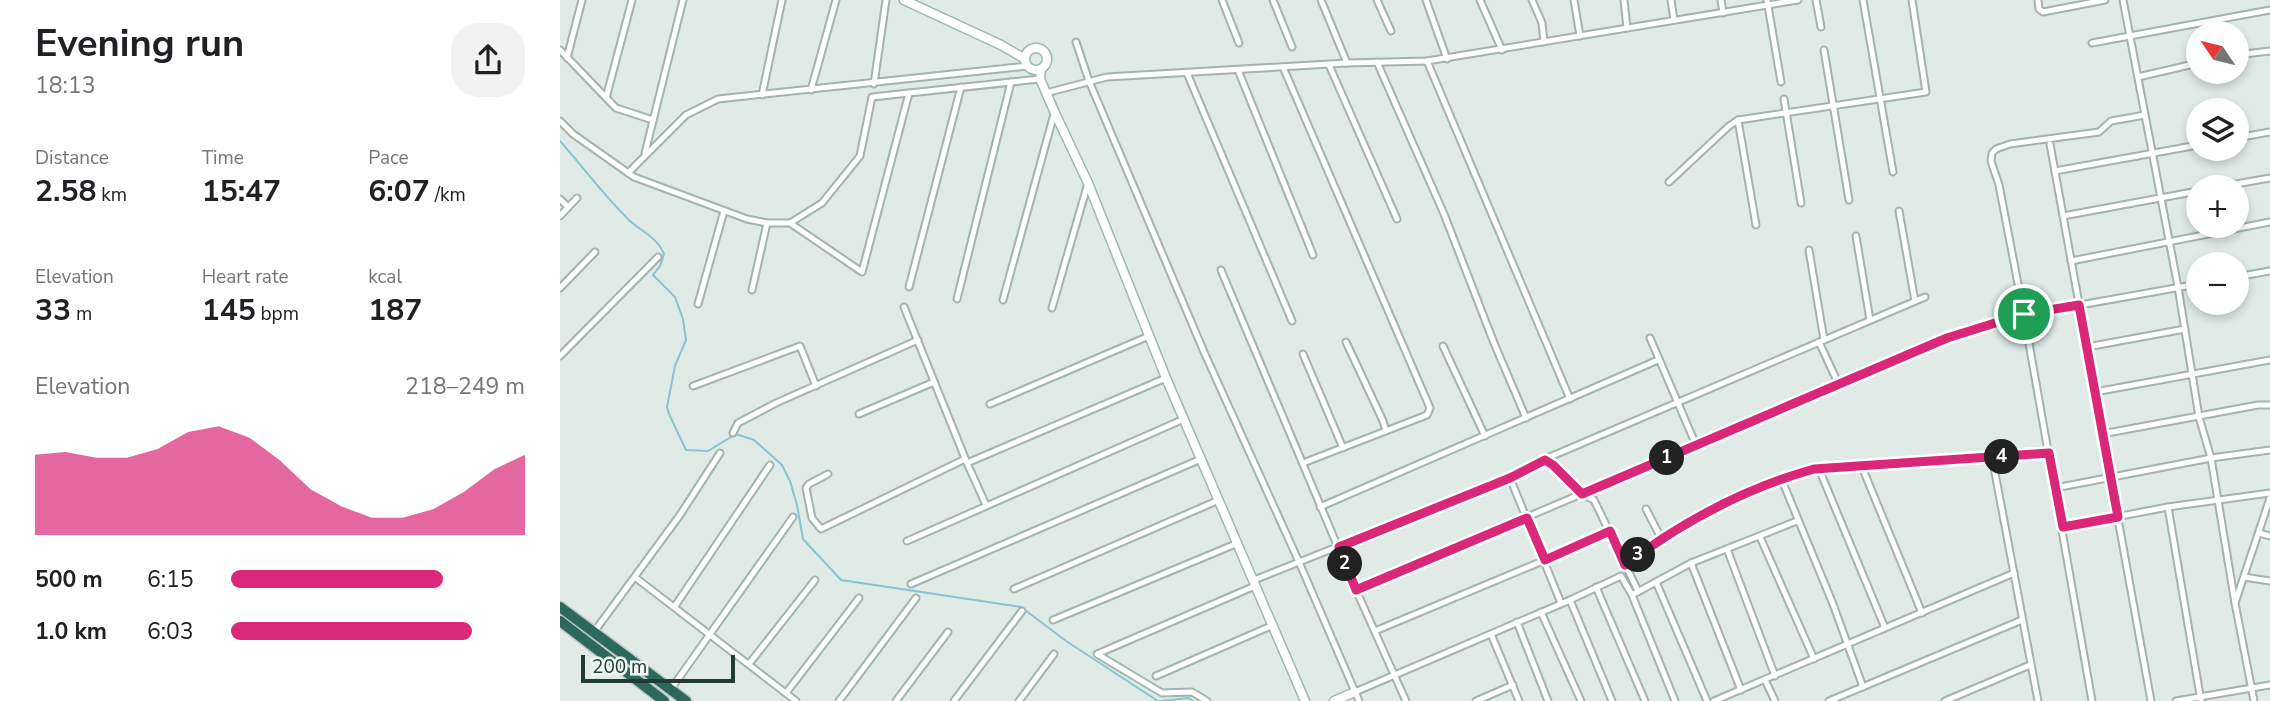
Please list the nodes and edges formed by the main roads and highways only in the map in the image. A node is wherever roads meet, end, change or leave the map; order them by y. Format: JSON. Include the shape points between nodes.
{"nodes":[{"id":1,"x":560,"y":607,"type":"edge"},
{"id":2,"x":560,"y":621,"type":"edge"},
{"id":3,"x":664,"y":701,"type":"edge"},
{"id":4,"x":686,"y":701,"type":"edge"}],
"edges":[{"from":1,"to":4,"type":"highway"},
{"from":2,"to":3,"type":"highway"}]}
